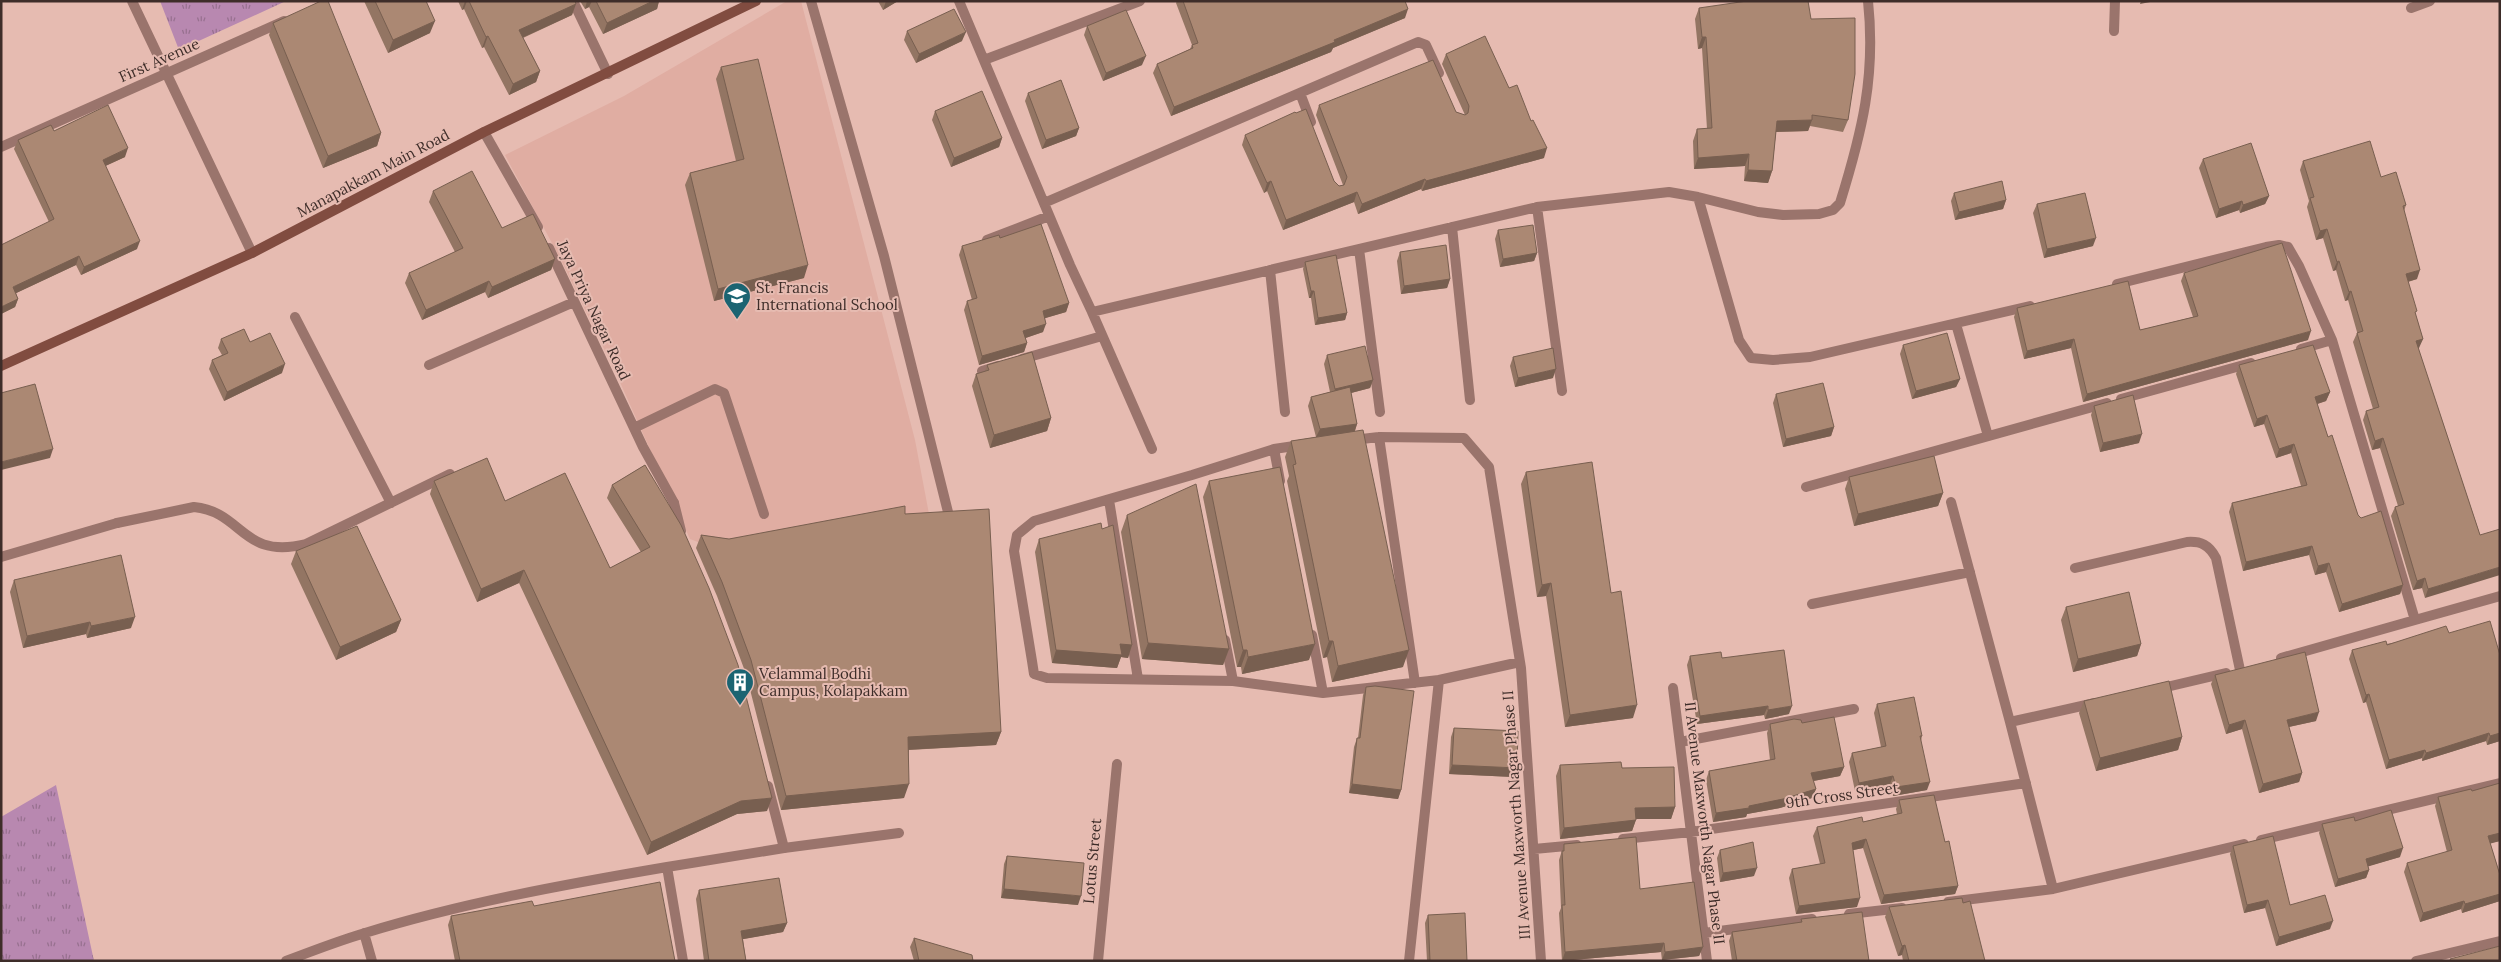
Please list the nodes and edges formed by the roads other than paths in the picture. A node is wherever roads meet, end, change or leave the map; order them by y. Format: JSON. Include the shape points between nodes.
{"nodes":[{"id":1,"x":132,"y":1,"type":"edge"},
{"id":2,"x":573,"y":1,"type":"edge"},
{"id":3,"x":756,"y":1,"type":"edge"},
{"id":4,"x":811,"y":1,"type":"edge"},
{"id":5,"x":959,"y":1,"type":"edge"},
{"id":6,"x":1140,"y":1,"type":"edge"},
{"id":7,"x":1868,"y":1,"type":"edge"},
{"id":8,"x":2115,"y":1,"type":"edge"},
{"id":9,"x":2430,"y":1,"type":"edge"},
{"id":10,"x":2411,"y":8,"type":"dead end"},
{"id":11,"x":293,"y":17,"type":"edge"},
{"id":12,"x":2114,"y":31,"type":"dead end"},
{"id":13,"x":984,"y":60,"type":"junction"},
{"id":14,"x":164,"y":73,"type":"junction"},
{"id":15,"x":608,"y":74,"type":"junction"},
{"id":16,"x":1445,"y":86,"type":"edge"},
{"id":17,"x":1300,"y":93,"type":"junction"},
{"id":18,"x":484,"y":132,"type":"junction"},
{"id":19,"x":1317,"y":136,"type":"edge"},
{"id":20,"x":1,"y":147,"type":"edge"},
{"id":21,"x":1698,"y":197,"type":"junction"},
{"id":22,"x":1044,"y":203,"type":"junction"},
{"id":23,"x":1537,"y":207,"type":"junction"},
{"id":24,"x":1049,"y":216,"type":"junction"},
{"id":25,"x":1452,"y":227,"type":"junction"},
{"id":26,"x":979,"y":243,"type":"edge"},
{"id":27,"x":1359,"y":249,"type":"junction"},
{"id":28,"x":252,"y":253,"type":"junction"},
{"id":29,"x":1270,"y":270,"type":"junction"},
{"id":30,"x":2111,"y":286,"type":"edge"},
{"id":31,"x":574,"y":302,"type":"junction"},
{"id":32,"x":2043,"y":303,"type":"edge"},
{"id":33,"x":1092,"y":312,"type":"junction"},
{"id":34,"x":295,"y":317,"type":"dead end"},
{"id":35,"x":1956,"y":324,"type":"junction"},
{"id":36,"x":1102,"y":336,"type":"junction"},
{"id":37,"x":2332,"y":340,"type":"junction"},
{"id":38,"x":2294,"y":351,"type":"edge"},
{"id":39,"x":2265,"y":359,"type":"edge"},
{"id":40,"x":429,"y":365,"type":"dead end"},
{"id":41,"x":1,"y":366,"type":"edge"},
{"id":42,"x":982,"y":371,"type":"edge"},
{"id":43,"x":1562,"y":391,"type":"dead end"},
{"id":44,"x":1470,"y":400,"type":"dead end"},
{"id":45,"x":1285,"y":412,"type":"dead end"},
{"id":46,"x":1380,"y":412,"type":"dead end"},
{"id":47,"x":634,"y":428,"type":"junction"},
{"id":48,"x":1379,"y":436,"type":"junction"},
{"id":49,"x":1988,"y":436,"type":"junction"},
{"id":50,"x":1344,"y":441,"type":"edge"},
{"id":51,"x":1316,"y":444,"type":"edge"},
{"id":52,"x":1152,"y":449,"type":"dead end"},
{"id":53,"x":1274,"y":449,"type":"junction"},
{"id":54,"x":450,"y":474,"type":"edge"},
{"id":55,"x":1806,"y":487,"type":"dead end"},
{"id":56,"x":1282,"y":488,"type":"edge"},
{"id":57,"x":1109,"y":500,"type":"junction"},
{"id":58,"x":1951,"y":502,"type":"dead end"},
{"id":59,"x":391,"y":503,"type":"junction"},
{"id":60,"x":948,"y":512,"type":"edge"},
{"id":61,"x":764,"y":514,"type":"dead end"},
{"id":62,"x":687,"y":544,"type":"edge"},
{"id":63,"x":1,"y":557,"type":"edge"},
{"id":64,"x":2076,"y":568,"type":"dead end"},
{"id":65,"x":1970,"y":572,"type":"junction"},
{"id":66,"x":2500,"y":596,"type":"edge"},
{"id":67,"x":1812,"y":604,"type":"dead end"},
{"id":68,"x":2415,"y":620,"type":"junction"},
{"id":69,"x":1309,"y":624,"type":"edge"},
{"id":70,"x":1223,"y":632,"type":"edge"},
{"id":71,"x":2268,"y":662,"type":"edge"},
{"id":72,"x":1521,"y":665,"type":"junction"},
{"id":73,"x":1138,"y":679,"type":"junction"},
{"id":74,"x":1233,"y":680,"type":"junction"},
{"id":75,"x":1439,"y":680,"type":"junction"},
{"id":76,"x":1415,"y":683,"type":"junction"},
{"id":77,"x":1673,"y":688,"type":"dead end"},
{"id":78,"x":2144,"y":692,"type":"edge"},
{"id":79,"x":1323,"y":693,"type":"junction"},
{"id":80,"x":2106,"y":700,"type":"edge"},
{"id":81,"x":1854,"y":709,"type":"dead end"},
{"id":82,"x":2010,"y":722,"type":"junction"},
{"id":83,"x":1680,"y":742,"type":"junction"},
{"id":84,"x":1117,"y":764,"type":"dead end"},
{"id":85,"x":766,"y":778,"type":"edge"},
{"id":86,"x":2026,"y":783,"type":"junction"},
{"id":87,"x":2500,"y":784,"type":"edge"},
{"id":88,"x":1691,"y":832,"type":"junction"},
{"id":89,"x":899,"y":833,"type":"dead end"},
{"id":90,"x":1612,"y":841,"type":"edge"},
{"id":91,"x":1593,"y":843,"type":"edge"},
{"id":92,"x":784,"y":848,"type":"junction"},
{"id":93,"x":1534,"y":850,"type":"junction"},
{"id":94,"x":667,"y":867,"type":"junction"},
{"id":95,"x":2053,"y":889,"type":"junction"},
{"id":96,"x":1940,"y":903,"type":"edge"},
{"id":97,"x":1910,"y":906,"type":"edge"},
{"id":98,"x":1842,"y":915,"type":"edge"},
{"id":99,"x":1822,"y":918,"type":"edge"},
{"id":100,"x":364,"y":933,"type":"junction"},
{"id":101,"x":1704,"y":933,"type":"junction"},
{"id":102,"x":2500,"y":941,"type":"edge"},
{"id":103,"x":286,"y":961,"type":"edge"},
{"id":104,"x":372,"y":961,"type":"edge"},
{"id":105,"x":683,"y":961,"type":"edge"},
{"id":106,"x":1098,"y":961,"type":"edge"},
{"id":107,"x":1409,"y":961,"type":"edge"},
{"id":108,"x":1541,"y":961,"type":"edge"},
{"id":109,"x":1707,"y":961,"type":"edge"},
{"id":110,"x":2416,"y":961,"type":"edge"}],
"edges":[{"from":1,"to":14,"type":"street"},
{"from":2,"to":15,"type":"street"},
{"from":3,"to":15,"type":"main road","name":"Manapakkam Main Road"},
{"from":4,"to":60,"type":"street","via":[[884,256]]},
{"from":5,"to":13,"type":"street"},
{"from":6,"to":13,"type":"street"},
{"from":7,"to":21,"type":"street","via":[[1870,81],[1865,116],[1840,203],[1833,210],[1819,214],[1783,215]]},
{"from":8,"to":12,"type":"street"},
{"from":9,"to":10,"type":"street"},
{"from":11,"to":14,"type":"street","name":"First Avenue"},
{"from":13,"to":22,"type":"street"},
{"from":14,"to":20,"type":"street","name":"First Avenue"},
{"from":14,"to":28,"type":"street"},
{"from":15,"to":18,"type":"main road","name":"Manapakkam Main Road"},
{"from":16,"to":17,"type":"street","via":[[1426,45],[1418,42]]},
{"from":17,"to":19,"type":"street"},
{"from":17,"to":22,"type":"street"},
{"from":18,"to":28,"type":"main road","name":"Manapakkam Main Road"},
{"from":18,"to":31,"type":"street","name":"Jaya Priya Nagar Road","via":[[532,214]]},
{"from":21,"to":23,"type":"street","via":[[1669,192]]},
{"from":21,"to":35,"type":"street","via":[[1739,340],[1751,358],[1773,360],[1810,356]]},
{"from":22,"to":24,"type":"street"},
{"from":23,"to":25,"type":"street"},
{"from":23,"to":43,"type":"street"},
{"from":24,"to":26,"type":"street"},
{"from":24,"to":33,"type":"street"},
{"from":25,"to":27,"type":"street"},
{"from":25,"to":44,"type":"street"},
{"from":27,"to":29,"type":"street"},
{"from":27,"to":46,"type":"street"},
{"from":28,"to":41,"type":"main road","name":"Manapakkam Main Road"},
{"from":29,"to":33,"type":"street"},
{"from":29,"to":45,"type":"street"},
{"from":30,"to":37,"type":"street","via":[[2279,245],[2288,247]]},
{"from":31,"to":40,"type":"street"},
{"from":31,"to":47,"type":"street","name":"Jaya Priya Nagar Road"},
{"from":32,"to":35,"type":"street"},
{"from":33,"to":36,"type":"street"},
{"from":34,"to":59,"type":"street"},
{"from":35,"to":49,"type":"street"},
{"from":36,"to":42,"type":"street"},
{"from":36,"to":52,"type":"street"},
{"from":37,"to":38,"type":"street"},
{"from":37,"to":68,"type":"street"},
{"from":39,"to":49,"type":"street"},
{"from":47,"to":61,"type":"street","via":[[715,390],[724,393]]},
{"from":47,"to":62,"type":"street","name":"Jaya Priya Nagar Road","via":[[674,503]]},
{"from":48,"to":50,"type":"street","name":"III Avenue Maxworth Nagar Phase II"},
{"from":48,"to":72,"type":"street","name":"III Avenue Maxworth Nagar Phase II","via":[[1464,438],[1489,467]]},
{"from":48,"to":76,"type":"street"},
{"from":49,"to":55,"type":"street"},
{"from":51,"to":53,"type":"street"},
{"from":53,"to":56,"type":"street"},
{"from":53,"to":57,"type":"street","via":[[1193,480]]},
{"from":54,"to":59,"type":"street"},
{"from":57,"to":73,"type":"street"},
{"from":57,"to":73,"type":"street","via":[[1034,522],[1018,535],[1014,551],[1034,674],[1047,678]]},
{"from":58,"to":65,"type":"street"},
{"from":59,"to":63,"type":"street","via":[[306,544],[287,549],[265,546],[216,512],[194,507],[117,523]]},
{"from":64,"to":78,"type":"street","via":[[2199,541],[2211,549],[2216,558],[2244,669]]},
{"from":65,"to":67,"type":"street"},
{"from":65,"to":82,"type":"street"},
{"from":66,"to":68,"type":"street"},
{"from":68,"to":71,"type":"street"},
{"from":69,"to":79,"type":"street"},
{"from":70,"to":74,"type":"street"},
{"from":72,"to":75,"type":"street"},
{"from":72,"to":93,"type":"street","name":"III Avenue Maxworth Nagar Phase II"},
{"from":73,"to":74,"type":"street"},
{"from":74,"to":79,"type":"street"},
{"from":75,"to":76,"type":"street"},
{"from":75,"to":107,"type":"street"},
{"from":76,"to":79,"type":"street"},
{"from":77,"to":83,"type":"street","name":"II Avenue Maxworth Nagar Phase II"},
{"from":80,"to":82,"type":"street"},
{"from":81,"to":83,"type":"street"},
{"from":82,"to":86,"type":"street"},
{"from":83,"to":88,"type":"street","name":"II Avenue Maxworth Nagar Phase II"},
{"from":84,"to":106,"type":"street","name":"Lotus Street"},
{"from":85,"to":92,"type":"street"},
{"from":86,"to":88,"type":"street","name":"9th Cross Street"},
{"from":86,"to":95,"type":"street"},
{"from":87,"to":95,"type":"street"},
{"from":88,"to":90,"type":"street","name":"9th Cross Street"},
{"from":88,"to":101,"type":"street","name":"II Avenue Maxworth Nagar Phase II"},
{"from":89,"to":92,"type":"street"},
{"from":91,"to":93,"type":"street"},
{"from":92,"to":94,"type":"street"},
{"from":93,"to":108,"type":"street","name":"III Avenue Maxworth Nagar Phase II"},
{"from":94,"to":100,"type":"street","via":[[558,887]]},
{"from":94,"to":105,"type":"street"},
{"from":95,"to":96,"type":"street"},
{"from":97,"to":98,"type":"street"},
{"from":99,"to":101,"type":"street"},
{"from":100,"to":103,"type":"street"},
{"from":100,"to":104,"type":"street"},
{"from":101,"to":109,"type":"street","name":"II Avenue Maxworth Nagar Phase II"},
{"from":102,"to":110,"type":"street"}]}
